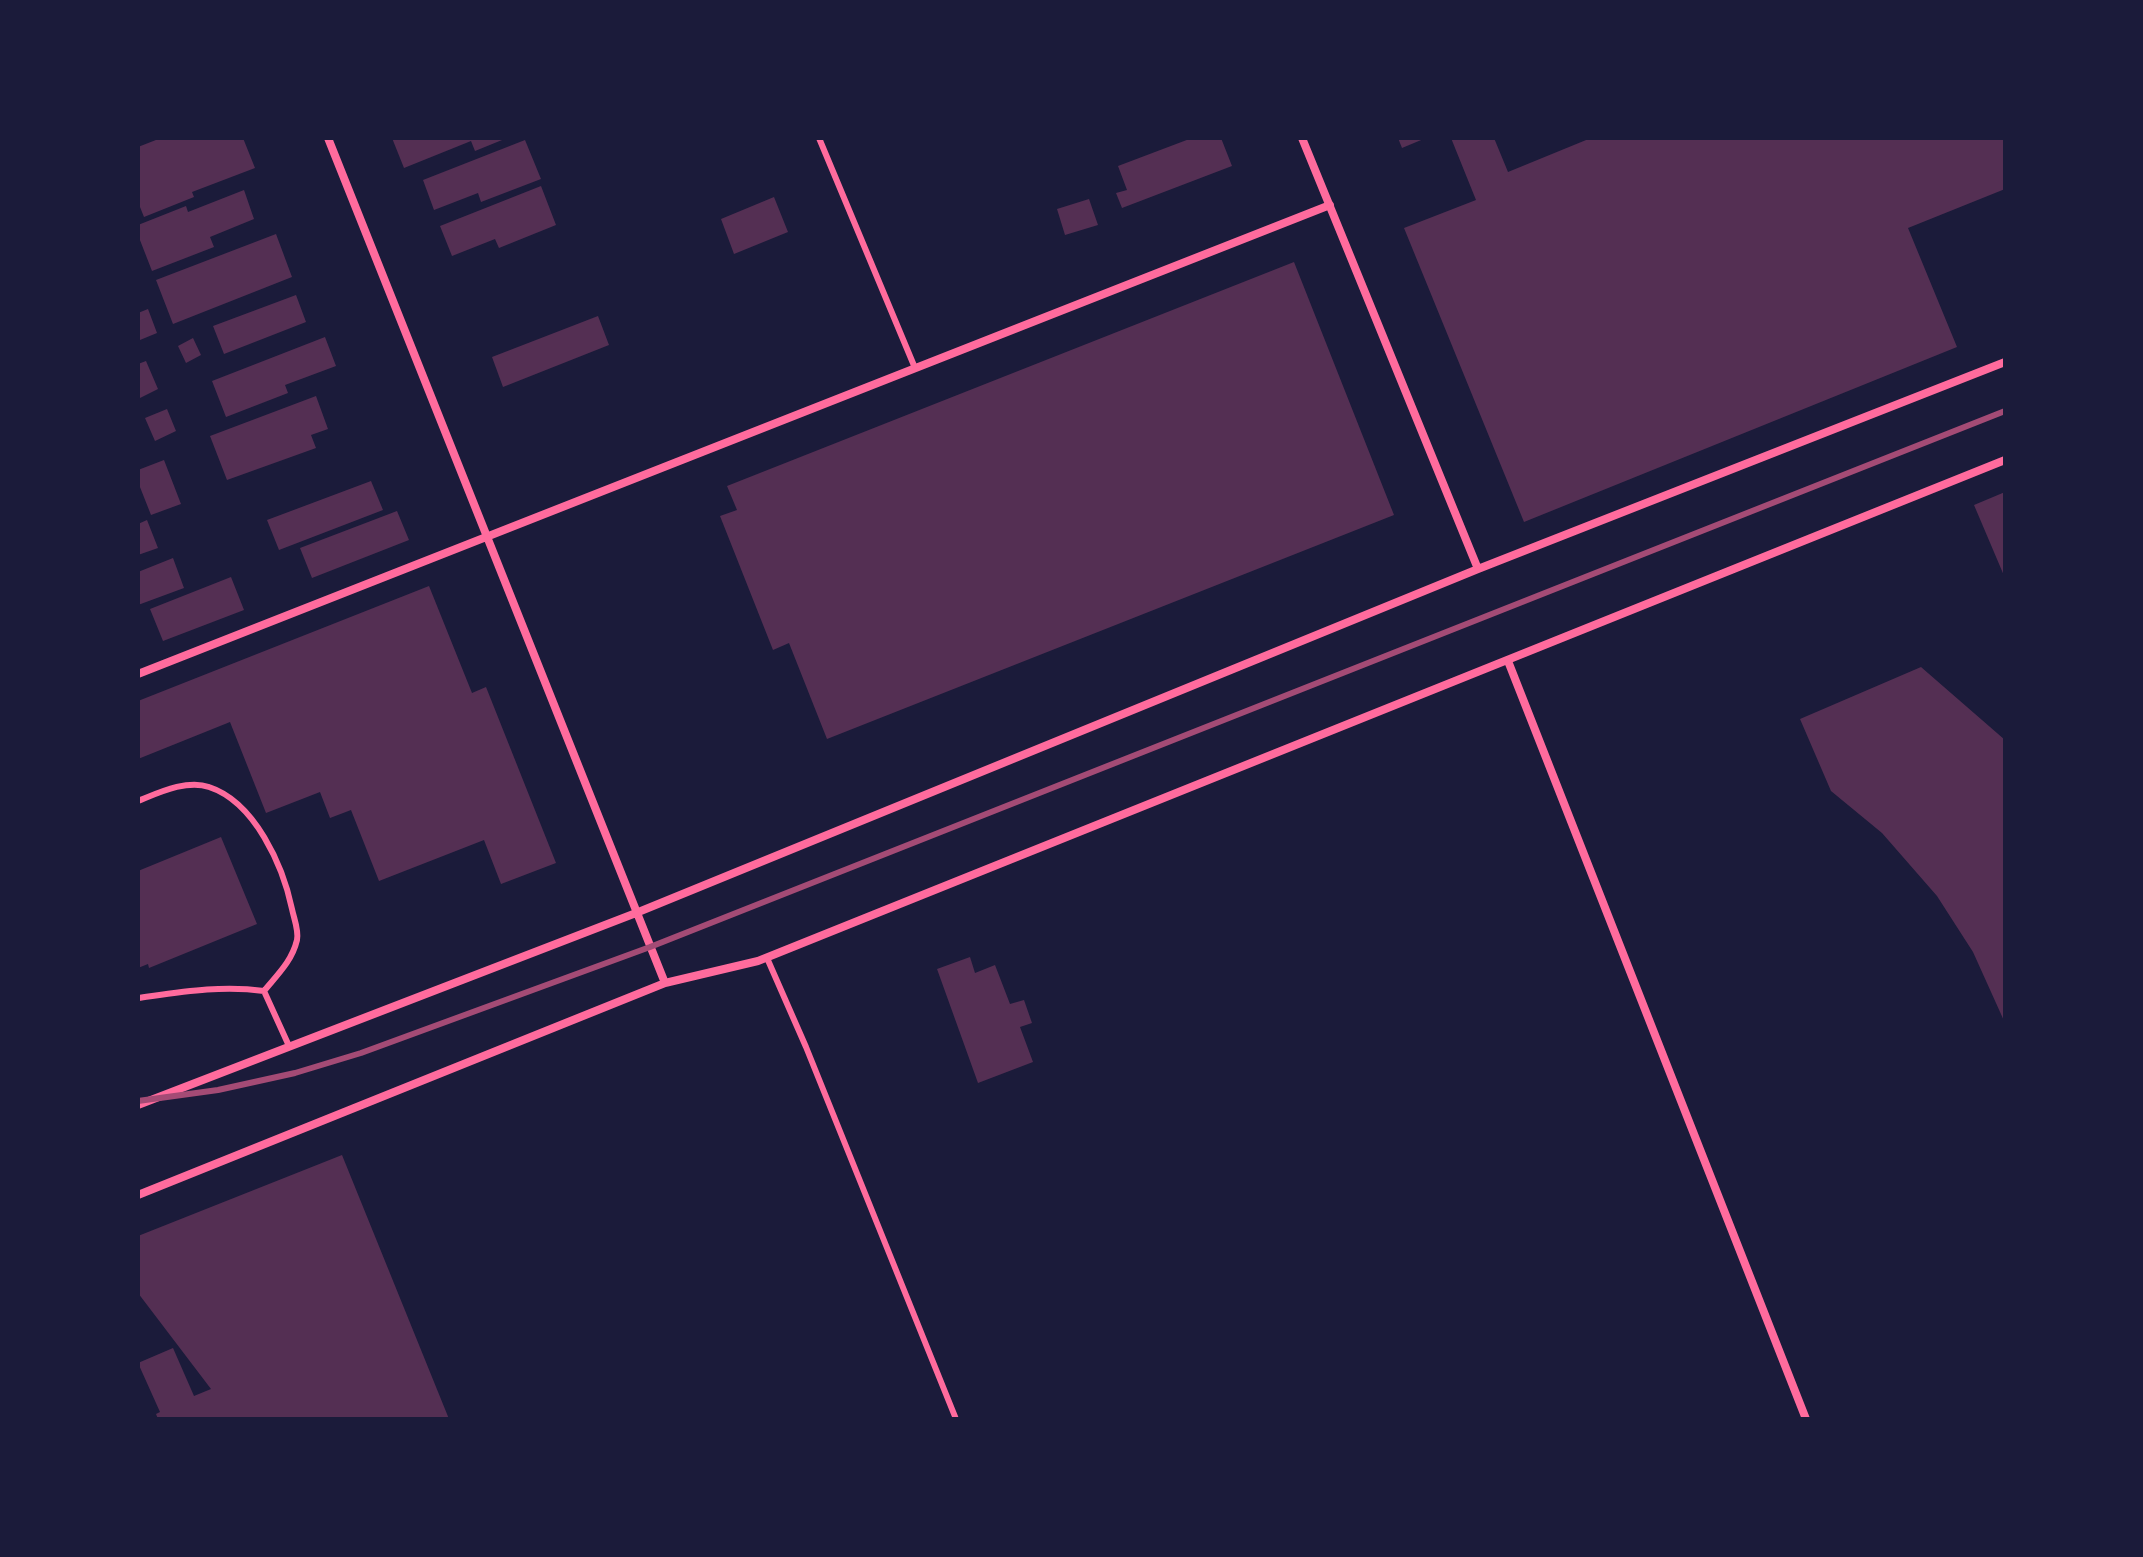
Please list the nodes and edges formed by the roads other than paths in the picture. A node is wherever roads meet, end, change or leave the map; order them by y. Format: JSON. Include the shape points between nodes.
{"nodes":[{"id":1,"x":328,"y":138,"type":"edge"},
{"id":2,"x":819,"y":138,"type":"edge"},
{"id":3,"x":1302,"y":138,"type":"edge"},
{"id":4,"x":1330,"y":205,"type":"junction"},
{"id":5,"x":2005,"y":362,"type":"edge"},
{"id":6,"x":915,"y":368,"type":"junction"},
{"id":7,"x":2005,"y":460,"type":"edge"},
{"id":8,"x":487,"y":536,"type":"junction"},
{"id":9,"x":1478,"y":569,"type":"junction"},
{"id":10,"x":1508,"y":661,"type":"junction"},
{"id":11,"x":138,"y":674,"type":"edge"},
{"id":12,"x":138,"y":801,"type":"edge"},
{"id":13,"x":636,"y":913,"type":"junction"},
{"id":14,"x":767,"y":958,"type":"junction"},
{"id":15,"x":665,"y":983,"type":"junction"},
{"id":16,"x":264,"y":991,"type":"junction"},
{"id":17,"x":138,"y":998,"type":"edge"},
{"id":18,"x":289,"y":1046,"type":"junction"},
{"id":19,"x":138,"y":1105,"type":"edge"},
{"id":20,"x":138,"y":1195,"type":"edge"},
{"id":21,"x":956,"y":1419,"type":"edge"},
{"id":22,"x":1806,"y":1419,"type":"edge"}],
"edges":[{"from":1,"to":8,"type":"street"},
{"from":2,"to":6,"type":"lane"},
{"from":3,"to":4,"type":"street"},
{"from":4,"to":6,"type":"street"},
{"from":4,"to":9,"type":"street"},
{"from":5,"to":9,"type":"street"},
{"from":6,"to":8,"type":"street"},
{"from":7,"to":10,"type":"street"},
{"from":8,"to":11,"type":"street"},
{"from":8,"to":13,"type":"street"},
{"from":9,"to":13,"type":"street"},
{"from":10,"to":14,"type":"street"},
{"from":10,"to":22,"type":"street"},
{"from":12,"to":16,"type":"lane","via":[[168,788],[206,785],[230,796],[256,823],[287,885],[298,936],[291,959]]},
{"from":13,"to":15,"type":"street"},
{"from":13,"to":18,"type":"street"},
{"from":14,"to":15,"type":"street"},
{"from":14,"to":21,"type":"lane"},
{"from":15,"to":20,"type":"street"},
{"from":16,"to":17,"type":"lane","via":[[212,987]]},
{"from":16,"to":18,"type":"lane"},
{"from":18,"to":19,"type":"street"}]}
